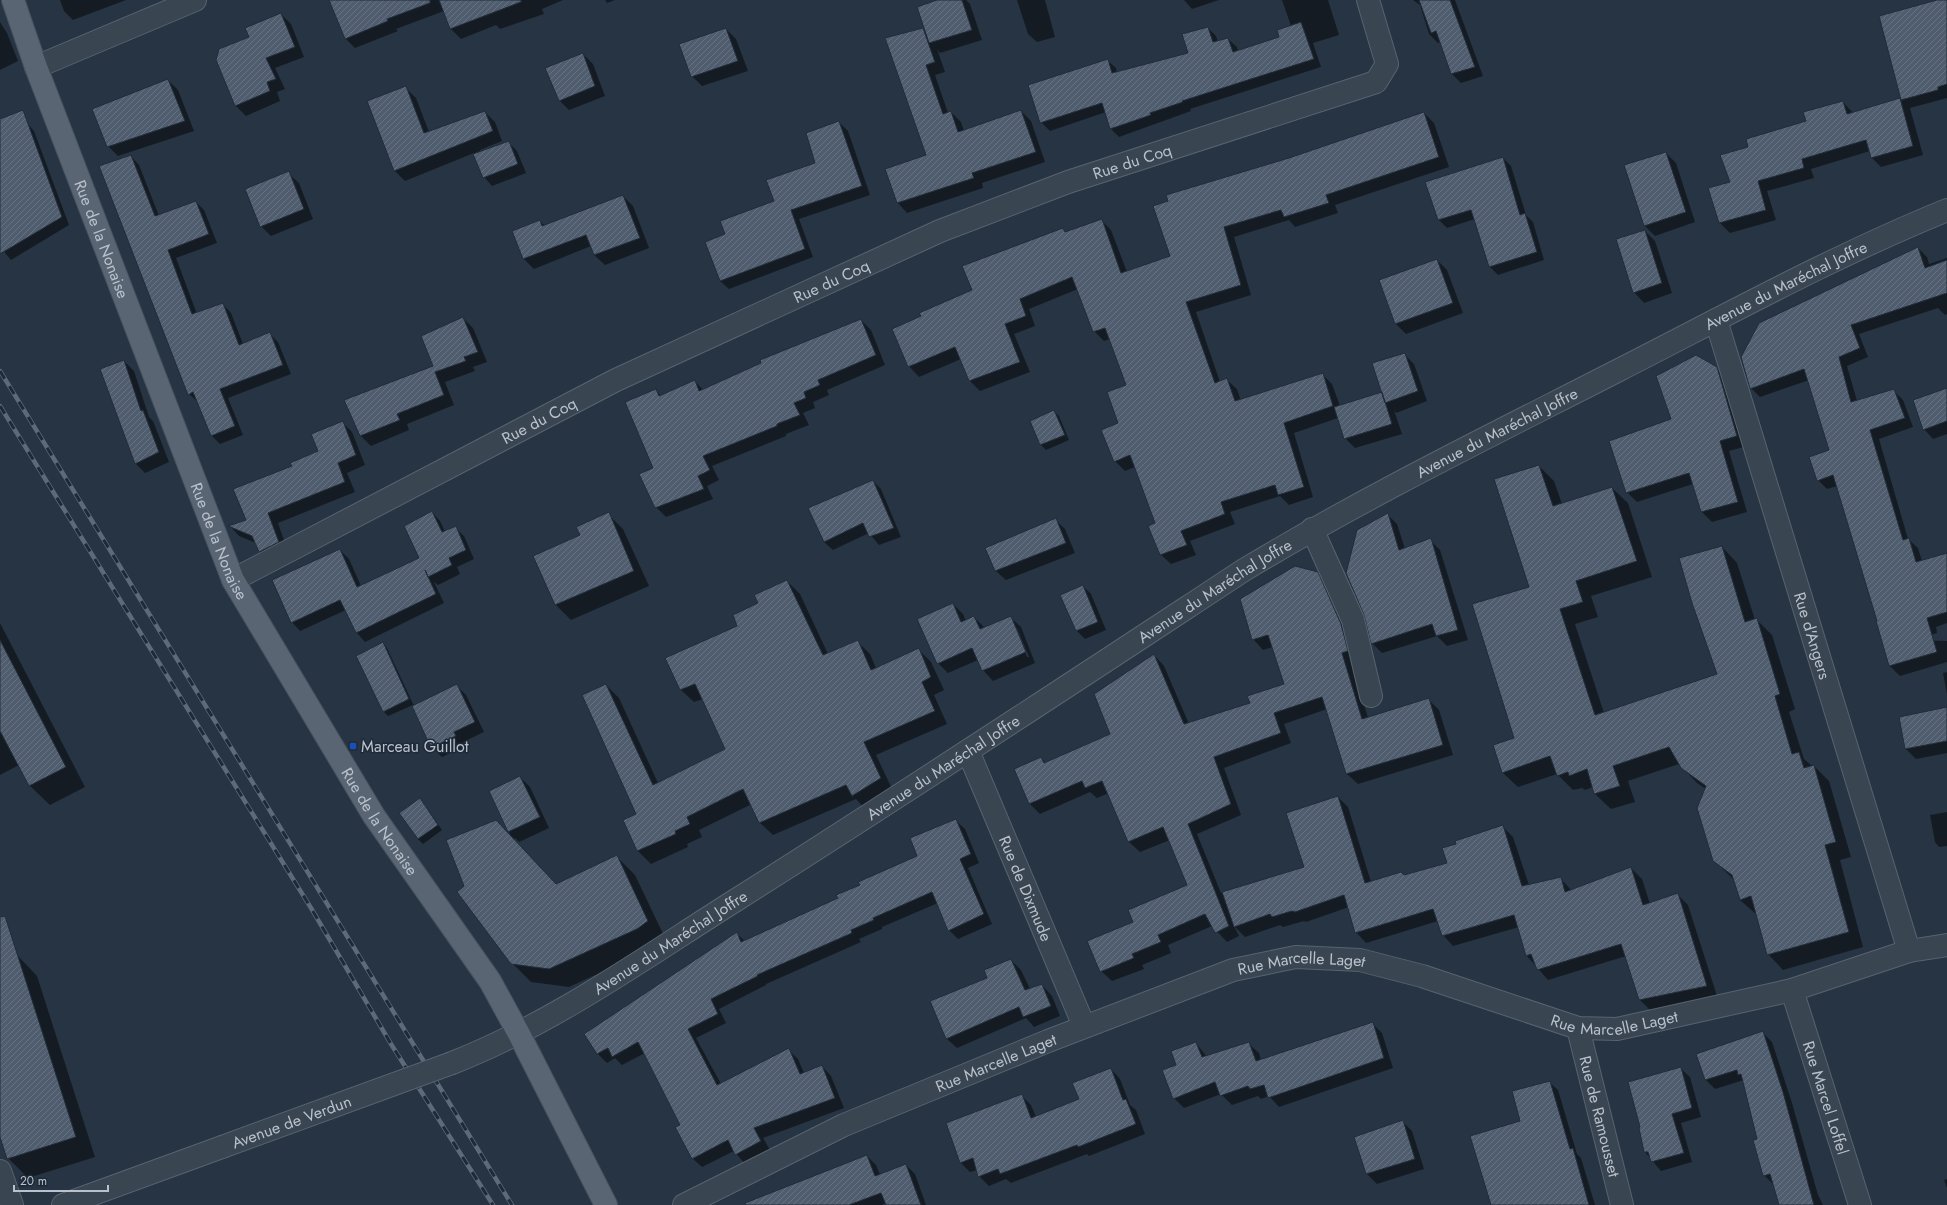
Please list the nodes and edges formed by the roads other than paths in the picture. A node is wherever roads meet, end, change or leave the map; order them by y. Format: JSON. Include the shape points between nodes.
{"nodes":[{"id":1,"x":13,"y":0,"type":"edge"},
{"id":2,"x":195,"y":0,"type":"edge"},
{"id":3,"x":1368,"y":0,"type":"edge"},
{"id":4,"x":36,"y":67,"type":"junction"},
{"id":5,"x":1947,"y":210,"type":"edge"},
{"id":6,"x":1716,"y":320,"type":"junction"},
{"id":7,"x":1312,"y":529,"type":"junction"},
{"id":8,"x":233,"y":580,"type":"junction"},
{"id":9,"x":1371,"y":696,"type":"dead end"},
{"id":10,"x":968,"y":751,"type":"junction"},
{"id":11,"x":1947,"y":945,"type":"edge"},
{"id":12,"x":1909,"y":951,"type":"junction"},
{"id":13,"x":1792,"y":990,"type":"junction"},
{"id":14,"x":1084,"y":1026,"type":"junction"},
{"id":15,"x":1578,"y":1028,"type":"junction"},
{"id":16,"x":519,"y":1034,"type":"junction"},
{"id":17,"x":0,"y":1171,"type":"edge"},
{"id":18,"x":88,"y":1200,"type":"edge"},
{"id":19,"x":12,"y":1205,"type":"edge"},
{"id":20,"x":63,"y":1205,"type":"edge"},
{"id":21,"x":606,"y":1205,"type":"edge"},
{"id":22,"x":684,"y":1205,"type":"edge"},
{"id":23,"x":1622,"y":1205,"type":"edge"},
{"id":24,"x":1860,"y":1205,"type":"edge"}],
"edges":[{"from":1,"to":4,"type":"main road","name":"Rue de la Nonaise"},
{"from":2,"to":4,"type":"street"},
{"from":3,"to":8,"type":"street","name":"Rue du Coq","via":[[1387,64],[1376,82],[1068,182],[940,232],[616,380]]},
{"from":4,"to":8,"type":"main road","name":"Rue de la Nonaise"},
{"from":5,"to":6,"type":"street","name":"Avenue du Maréchal Joffre"},
{"from":6,"to":7,"type":"street","name":"Avenue du Maréchal Joffre"},
{"from":6,"to":12,"type":"street","name":"Rue d'Angers"},
{"from":7,"to":9,"type":"street","via":[[1353,620]]},
{"from":7,"to":10,"type":"street","name":"Avenue du Maréchal Joffre","via":[[1244,570]]},
{"from":8,"to":16,"type":"main road","name":"Rue de la Nonaise","via":[[374,816],[481,968]]},
{"from":10,"to":14,"type":"street","name":"Rue de Dixmude"},
{"from":10,"to":16,"type":"street","name":"Avenue du Maréchal Joffre","via":[[567,1007]]},
{"from":11,"to":12,"type":"street","name":"Rue Marcelle Laget"},
{"from":12,"to":13,"type":"street","name":"Rue Marcelle Laget"},
{"from":13,"to":15,"type":"street","name":"Rue Marcelle Laget","via":[[1617,1029]]},
{"from":13,"to":24,"type":"street","name":"Rue Marcel Loffel"},
{"from":14,"to":15,"type":"street","name":"Rue Marcelle Laget","via":[[1233,970],[1296,957],[1360,960],[1422,976]]},
{"from":14,"to":22,"type":"street","name":"Rue Marcelle Laget","via":[[844,1125]]},
{"from":15,"to":23,"type":"street","name":"Rue de Ramousset"},
{"from":16,"to":18,"type":"street","name":"Avenue de Verdun","bridge":true,"via":[[452,1063],[222,1147]]},
{"from":16,"to":21,"type":"main road","name":"Rue de la Nonaise"},
{"from":17,"to":19,"type":"street"},
{"from":18,"to":20,"type":"street","name":"Avenue de Verdun"}]}
